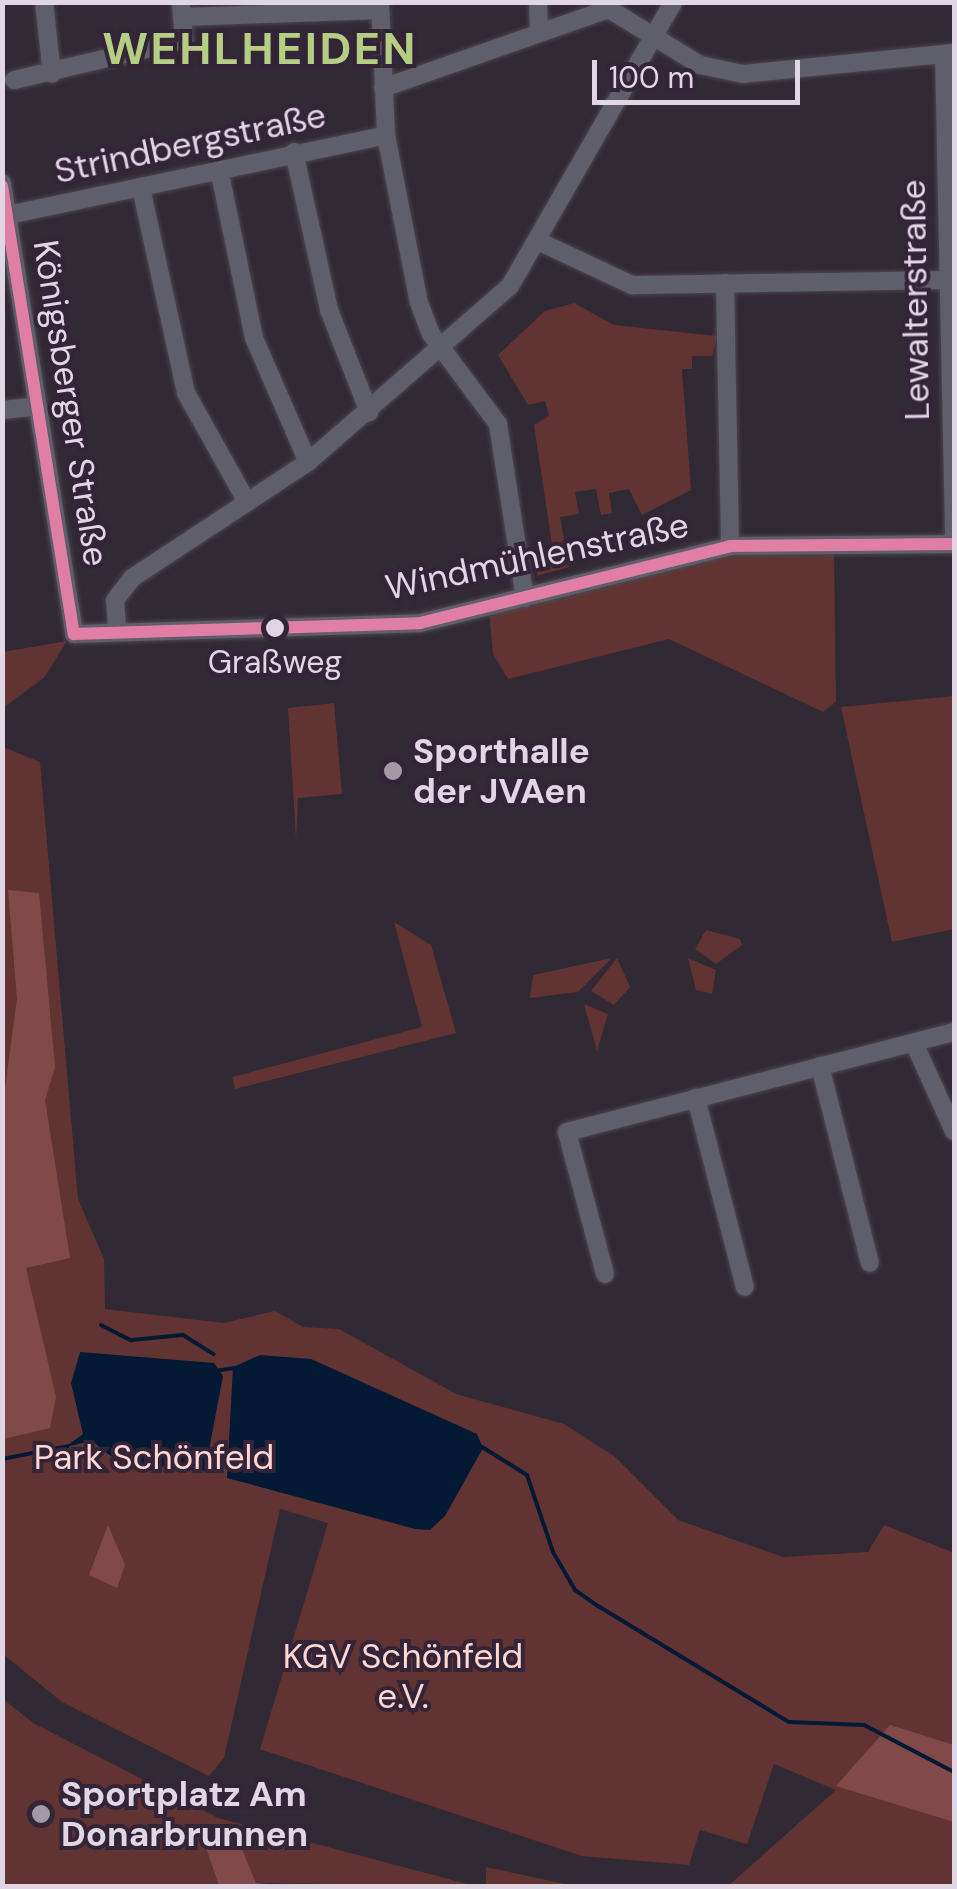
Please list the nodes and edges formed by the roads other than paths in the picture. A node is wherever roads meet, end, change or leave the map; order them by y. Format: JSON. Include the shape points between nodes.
{"nodes":[{"id":1,"x":44,"y":2,"type":"edge"},
{"id":2,"x":538,"y":2,"type":"edge"},
{"id":3,"x":674,"y":2,"type":"edge"},
{"id":4,"x":380,"y":6,"type":"edge"},
{"id":5,"x":610,"y":6,"type":"edge"},
{"id":6,"x":182,"y":10,"type":"edge"},
{"id":7,"x":539,"y":30,"type":"junction"},
{"id":8,"x":656,"y":34,"type":"junction"},
{"id":9,"x":949,"y":53,"type":"edge"},
{"id":10,"x":52,"y":74,"type":"junction"},
{"id":11,"x":14,"y":80,"type":"dead end"},
{"id":12,"x":382,"y":88,"type":"junction"},
{"id":13,"x":386,"y":135,"type":"junction"},
{"id":14,"x":294,"y":152,"type":"junction"},
{"id":15,"x":219,"y":169,"type":"junction"},
{"id":16,"x":2,"y":183,"type":"edge"},
{"id":17,"x":141,"y":188,"type":"junction"},
{"id":18,"x":8,"y":215,"type":"junction"},
{"id":19,"x":540,"y":242,"type":"junction"},
{"id":20,"x":951,"y":281,"type":"edge"},
{"id":21,"x":726,"y":283,"type":"junction"},
{"id":22,"x":442,"y":347,"type":"junction"},
{"id":23,"x":38,"y":406,"type":"junction"},
{"id":24,"x":2,"y":410,"type":"edge"},
{"id":25,"x":370,"y":412,"type":"junction"},
{"id":26,"x":308,"y":462,"type":"junction"},
{"id":27,"x":247,"y":502,"type":"junction"},
{"id":28,"x":954,"y":544,"type":"edge"},
{"id":29,"x":730,"y":546,"type":"junction"},
{"id":30,"x":525,"y":598,"type":"junction"},
{"id":31,"x":117,"y":627,"type":"junction"},
{"id":32,"x":74,"y":634,"type":"joint"},
{"id":33,"x":954,"y":1032,"type":"edge"},
{"id":34,"x":914,"y":1042,"type":"junction"},
{"id":35,"x":820,"y":1066,"type":"junction"},
{"id":36,"x":696,"y":1098,"type":"junction"},
{"id":37,"x":954,"y":1131,"type":"edge"},
{"id":38,"x":870,"y":1262,"type":"dead end"},
{"id":39,"x":604,"y":1274,"type":"dead end"},
{"id":40,"x":745,"y":1287,"type":"dead end"}],
"edges":[{"from":1,"to":10,"type":"street"},
{"from":2,"to":7,"type":"street"},
{"from":3,"to":8,"type":"street"},
{"from":4,"to":6,"type":"street"},
{"from":4,"to":12,"type":"street"},
{"from":5,"to":7,"type":"street"},
{"from":5,"to":8,"type":"street"},
{"from":6,"to":10,"type":"street","via":[[184,40]]},
{"from":7,"to":12,"type":"street"},
{"from":8,"to":9,"type":"street","via":[[700,64],[743,74]]},
{"from":8,"to":19,"type":"street"},
{"from":9,"to":20,"type":"street","name":"Lewalterstraße"},
{"from":10,"to":11,"type":"street"},
{"from":12,"to":13,"type":"street"},
{"from":13,"to":14,"type":"street","name":"Strindbergstraße"},
{"from":13,"to":22,"type":"street","via":[[420,303]]},
{"from":14,"to":15,"type":"street","name":"Strindbergstraße"},
{"from":14,"to":25,"type":"street","via":[[330,310]]},
{"from":15,"to":17,"type":"street","name":"Strindbergstraße"},
{"from":15,"to":26,"type":"street","via":[[254,338]]},
{"from":16,"to":18,"type":"street","name":"Königsberger Straße"},
{"from":17,"to":18,"type":"street","name":"Strindbergstraße"},
{"from":17,"to":27,"type":"street","via":[[186,392]]},
{"from":18,"to":23,"type":"street","name":"Königsberger Straße"},
{"from":19,"to":21,"type":"street","via":[[632,285]]},
{"from":19,"to":22,"type":"street","via":[[510,286]]},
{"from":20,"to":21,"type":"street"},
{"from":20,"to":28,"type":"street","name":"Lewalterstraße"},
{"from":21,"to":29,"type":"street"},
{"from":22,"to":25,"type":"street"},
{"from":22,"to":30,"type":"street","via":[[498,424]]},
{"from":23,"to":24,"type":"street"},
{"from":23,"to":32,"type":"street","name":"Königsberger Straße"},
{"from":25,"to":26,"type":"street"},
{"from":26,"to":27,"type":"street"},
{"from":27,"to":31,"type":"street","via":[[132,578],[115,600]]},
{"from":28,"to":29,"type":"street","name":"Windmühlenstraße"},
{"from":29,"to":30,"type":"street","name":"Windmühlenstraße"},
{"from":30,"to":31,"type":"street","name":"Windmühlenstraße","via":[[420,622]]},
{"from":31,"to":32,"type":"street","name":"Windmühlenstraße"},
{"from":33,"to":34,"type":"street"},
{"from":34,"to":35,"type":"street"},
{"from":34,"to":37,"type":"street"},
{"from":35,"to":36,"type":"street"},
{"from":35,"to":38,"type":"street"},
{"from":36,"to":39,"type":"street","via":[[567,1132]]},
{"from":36,"to":40,"type":"street"}]}
